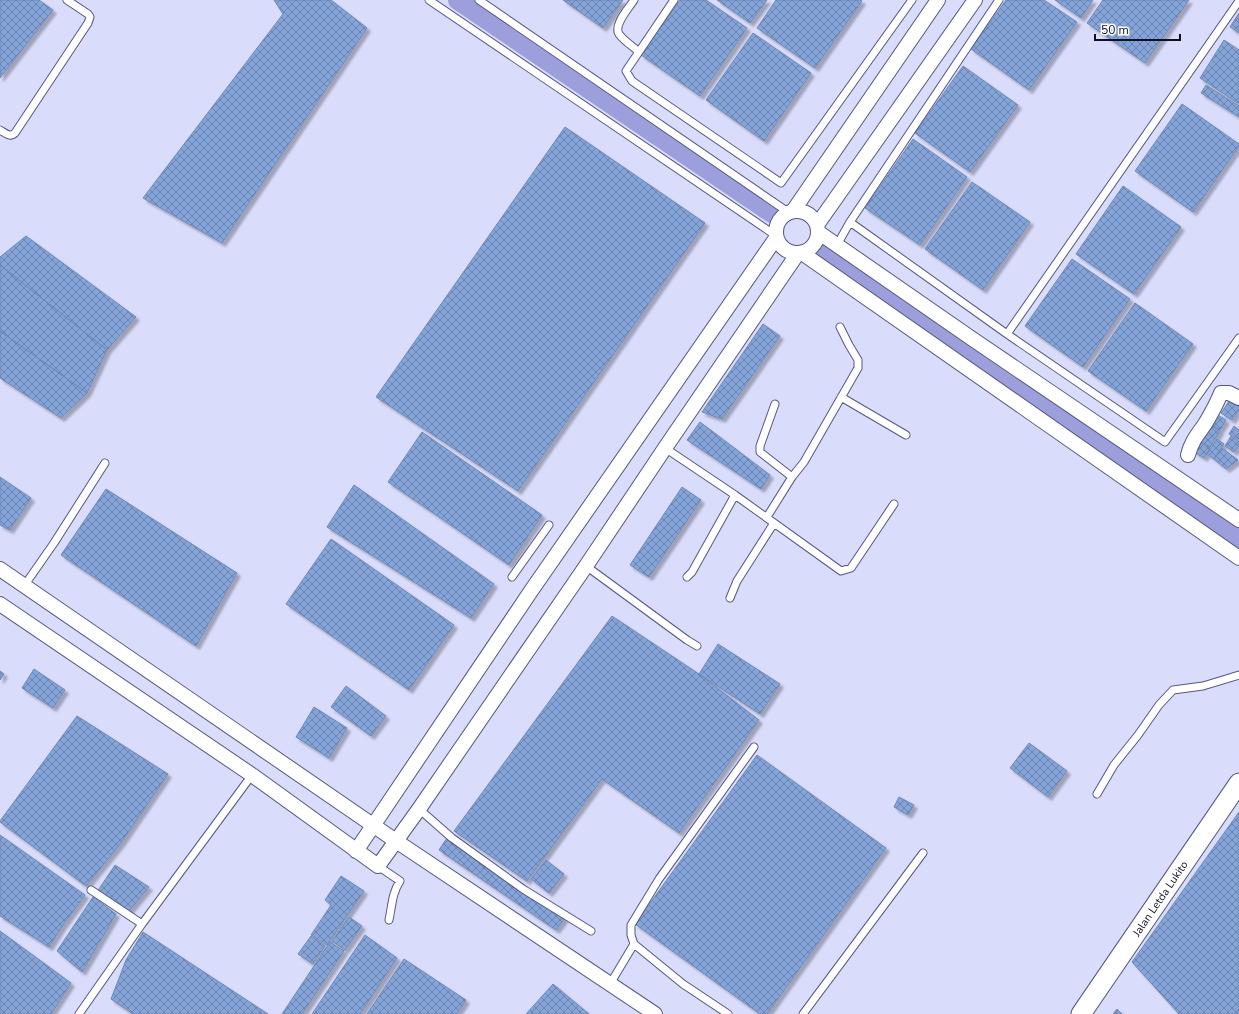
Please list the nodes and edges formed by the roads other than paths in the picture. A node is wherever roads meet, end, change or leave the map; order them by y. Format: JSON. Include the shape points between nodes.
{"nodes":[{"id":1,"x":67,"y":0,"type":"edge"},
{"id":2,"x":429,"y":0,"type":"edge"},
{"id":3,"x":479,"y":0,"type":"edge"},
{"id":4,"x":634,"y":0,"type":"edge"},
{"id":5,"x":674,"y":0,"type":"edge"},
{"id":6,"x":912,"y":0,"type":"edge"},
{"id":7,"x":938,"y":0,"type":"edge"},
{"id":8,"x":975,"y":0,"type":"edge"},
{"id":9,"x":999,"y":0,"type":"edge"},
{"id":10,"x":1239,"y":1,"type":"edge"},
{"id":11,"x":638,"y":51,"type":"junction"},
{"id":12,"x":0,"y":130,"type":"edge"},
{"id":13,"x":790,"y":211,"type":"junction"},
{"id":14,"x":850,"y":222,"type":"junction"},
{"id":15,"x":818,"y":229,"type":"junction"},
{"id":16,"x":776,"y":236,"type":"junction"},
{"id":17,"x":837,"y":245,"type":"junction"},
{"id":18,"x":800,"y":253,"type":"junction"},
{"id":19,"x":840,"y":327,"type":"dead end"},
{"id":20,"x":1007,"y":334,"type":"junction"},
{"id":21,"x":1239,"y":338,"type":"edge"},
{"id":22,"x":841,"y":397,"type":"junction"},
{"id":23,"x":1239,"y":398,"type":"edge"},
{"id":24,"x":775,"y":404,"type":"dead end"},
{"id":25,"x":906,"y":435,"type":"dead end"},
{"id":26,"x":665,"y":448,"type":"junction"},
{"id":27,"x":1188,"y":454,"type":"dead end"},
{"id":28,"x":105,"y":463,"type":"dead end"},
{"id":29,"x":792,"y":477,"type":"junction"},
{"id":30,"x":735,"y":495,"type":"junction"},
{"id":31,"x":894,"y":504,"type":"dead end"},
{"id":32,"x":766,"y":517,"type":"junction"},
{"id":33,"x":1239,"y":520,"type":"edge"},
{"id":34,"x":774,"y":523,"type":"junction"},
{"id":35,"x":549,"y":525,"type":"dead end"},
{"id":36,"x":1239,"y":558,"type":"edge"},
{"id":37,"x":586,"y":566,"type":"junction"},
{"id":38,"x":0,"y":569,"type":"edge"},
{"id":39,"x":512,"y":577,"type":"dead end"},
{"id":40,"x":687,"y":577,"type":"dead end"},
{"id":41,"x":24,"y":586,"type":"junction"},
{"id":42,"x":730,"y":598,"type":"dead end"},
{"id":43,"x":0,"y":604,"type":"edge"},
{"id":44,"x":697,"y":646,"type":"dead end"},
{"id":45,"x":1239,"y":675,"type":"edge"},
{"id":46,"x":754,"y":747,"type":"dead end"},
{"id":47,"x":252,"y":775,"type":"junction"},
{"id":48,"x":1239,"y":783,"type":"edge"},
{"id":49,"x":1097,"y":794,"type":"dead end"},
{"id":50,"x":419,"y":809,"type":"junction"},
{"id":51,"x":374,"y":826,"type":"junction"},
{"id":52,"x":396,"y":842,"type":"junction"},
{"id":53,"x":356,"y":851,"type":"junction"},
{"id":54,"x":923,"y":853,"type":"dead end"},
{"id":55,"x":378,"y":866,"type":"junction"},
{"id":56,"x":91,"y":890,"type":"dead end"},
{"id":57,"x":390,"y":920,"type":"dead end"},
{"id":58,"x":142,"y":924,"type":"junction"},
{"id":59,"x":591,"y":931,"type":"dead end"},
{"id":60,"x":634,"y":944,"type":"junction"},
{"id":61,"x":610,"y":984,"type":"junction"},
{"id":62,"x":79,"y":1014,"type":"edge"},
{"id":63,"x":655,"y":1014,"type":"edge"},
{"id":64,"x":728,"y":1014,"type":"edge"},
{"id":65,"x":803,"y":1014,"type":"edge"},
{"id":66,"x":1081,"y":1014,"type":"edge"}],
"edges":[{"from":1,"to":12,"type":"lane","via":[[88,14],[88,23],[13,135]]},
{"from":2,"to":16,"type":"lane"},
{"from":3,"to":13,"type":"lane"},
{"from":4,"to":11,"type":"lane","via":[[618,23],[617,31]]},
{"from":5,"to":11,"type":"lane"},
{"from":6,"to":11,"type":"lane","via":[[782,183],[632,81],[626,71]]},
{"from":7,"to":13,"type":"street"},
{"from":8,"to":15,"type":"street"},
{"from":9,"to":14,"type":"lane"},
{"from":10,"to":20,"type":"lane"},
{"from":13,"to":15,"type":"street","via":[[805,212],[814,220]]},
{"from":13,"to":16,"type":"street","via":[[779,219]]},
{"from":14,"to":17,"type":"lane"},
{"from":14,"to":20,"type":"lane"},
{"from":15,"to":17,"type":"street"},
{"from":15,"to":18,"type":"street","via":[[818,238],[812,247]]},
{"from":16,"to":18,"type":"street","via":[[782,248]]},
{"from":16,"to":51,"type":"street","via":[[531,591]]},
{"from":17,"to":33,"type":"street"},
{"from":18,"to":26,"type":"street"},
{"from":18,"to":36,"type":"street"},
{"from":19,"to":22,"type":"lane","via":[[858,360],[858,368]]},
{"from":20,"to":21,"type":"lane","via":[[1165,442]]},
{"from":22,"to":25,"type":"lane"},
{"from":22,"to":29,"type":"lane","via":[[804,462]]},
{"from":23,"to":27,"type":"street","via":[[1229,393],[1221,393],[1190,445]]},
{"from":24,"to":29,"type":"lane","via":[[760,452]]},
{"from":26,"to":30,"type":"lane"},
{"from":26,"to":37,"type":"street"},
{"from":28,"to":41,"type":"lane"},
{"from":29,"to":32,"type":"lane"},
{"from":30,"to":32,"type":"lane"},
{"from":30,"to":40,"type":"lane"},
{"from":31,"to":34,"type":"lane","via":[[851,568],[841,571]]},
{"from":32,"to":34,"type":"lane"},
{"from":34,"to":42,"type":"lane","via":[[737,581]]},
{"from":35,"to":39,"type":"lane"},
{"from":37,"to":44,"type":"lane"},
{"from":37,"to":50,"type":"street"},
{"from":38,"to":41,"type":"street"},
{"from":41,"to":51,"type":"street"},
{"from":43,"to":47,"type":"street"},
{"from":45,"to":49,"type":"lane","via":[[1203,686],[1173,690],[1114,764]]},
{"from":46,"to":60,"type":"lane","via":[[659,879],[631,925],[630,935]]},
{"from":47,"to":53,"type":"street"},
{"from":47,"to":58,"type":"lane"},
{"from":48,"to":66,"type":"street","name":"Jalan Letda Lukito"},
{"from":50,"to":52,"type":"street"},
{"from":50,"to":59,"type":"lane","via":[[452,838],[523,888]]},
{"from":51,"to":52,"type":"street"},
{"from":51,"to":53,"type":"street"},
{"from":52,"to":55,"type":"street"},
{"from":52,"to":61,"type":"street"},
{"from":53,"to":55,"type":"street"},
{"from":54,"to":65,"type":"lane"},
{"from":55,"to":57,"type":"lane","via":[[400,881],[395,888]]},
{"from":56,"to":58,"type":"lane"},
{"from":58,"to":62,"type":"lane"},
{"from":60,"to":61,"type":"lane"},
{"from":60,"to":64,"type":"lane","via":[[683,984]]},
{"from":61,"to":63,"type":"street"}]}
